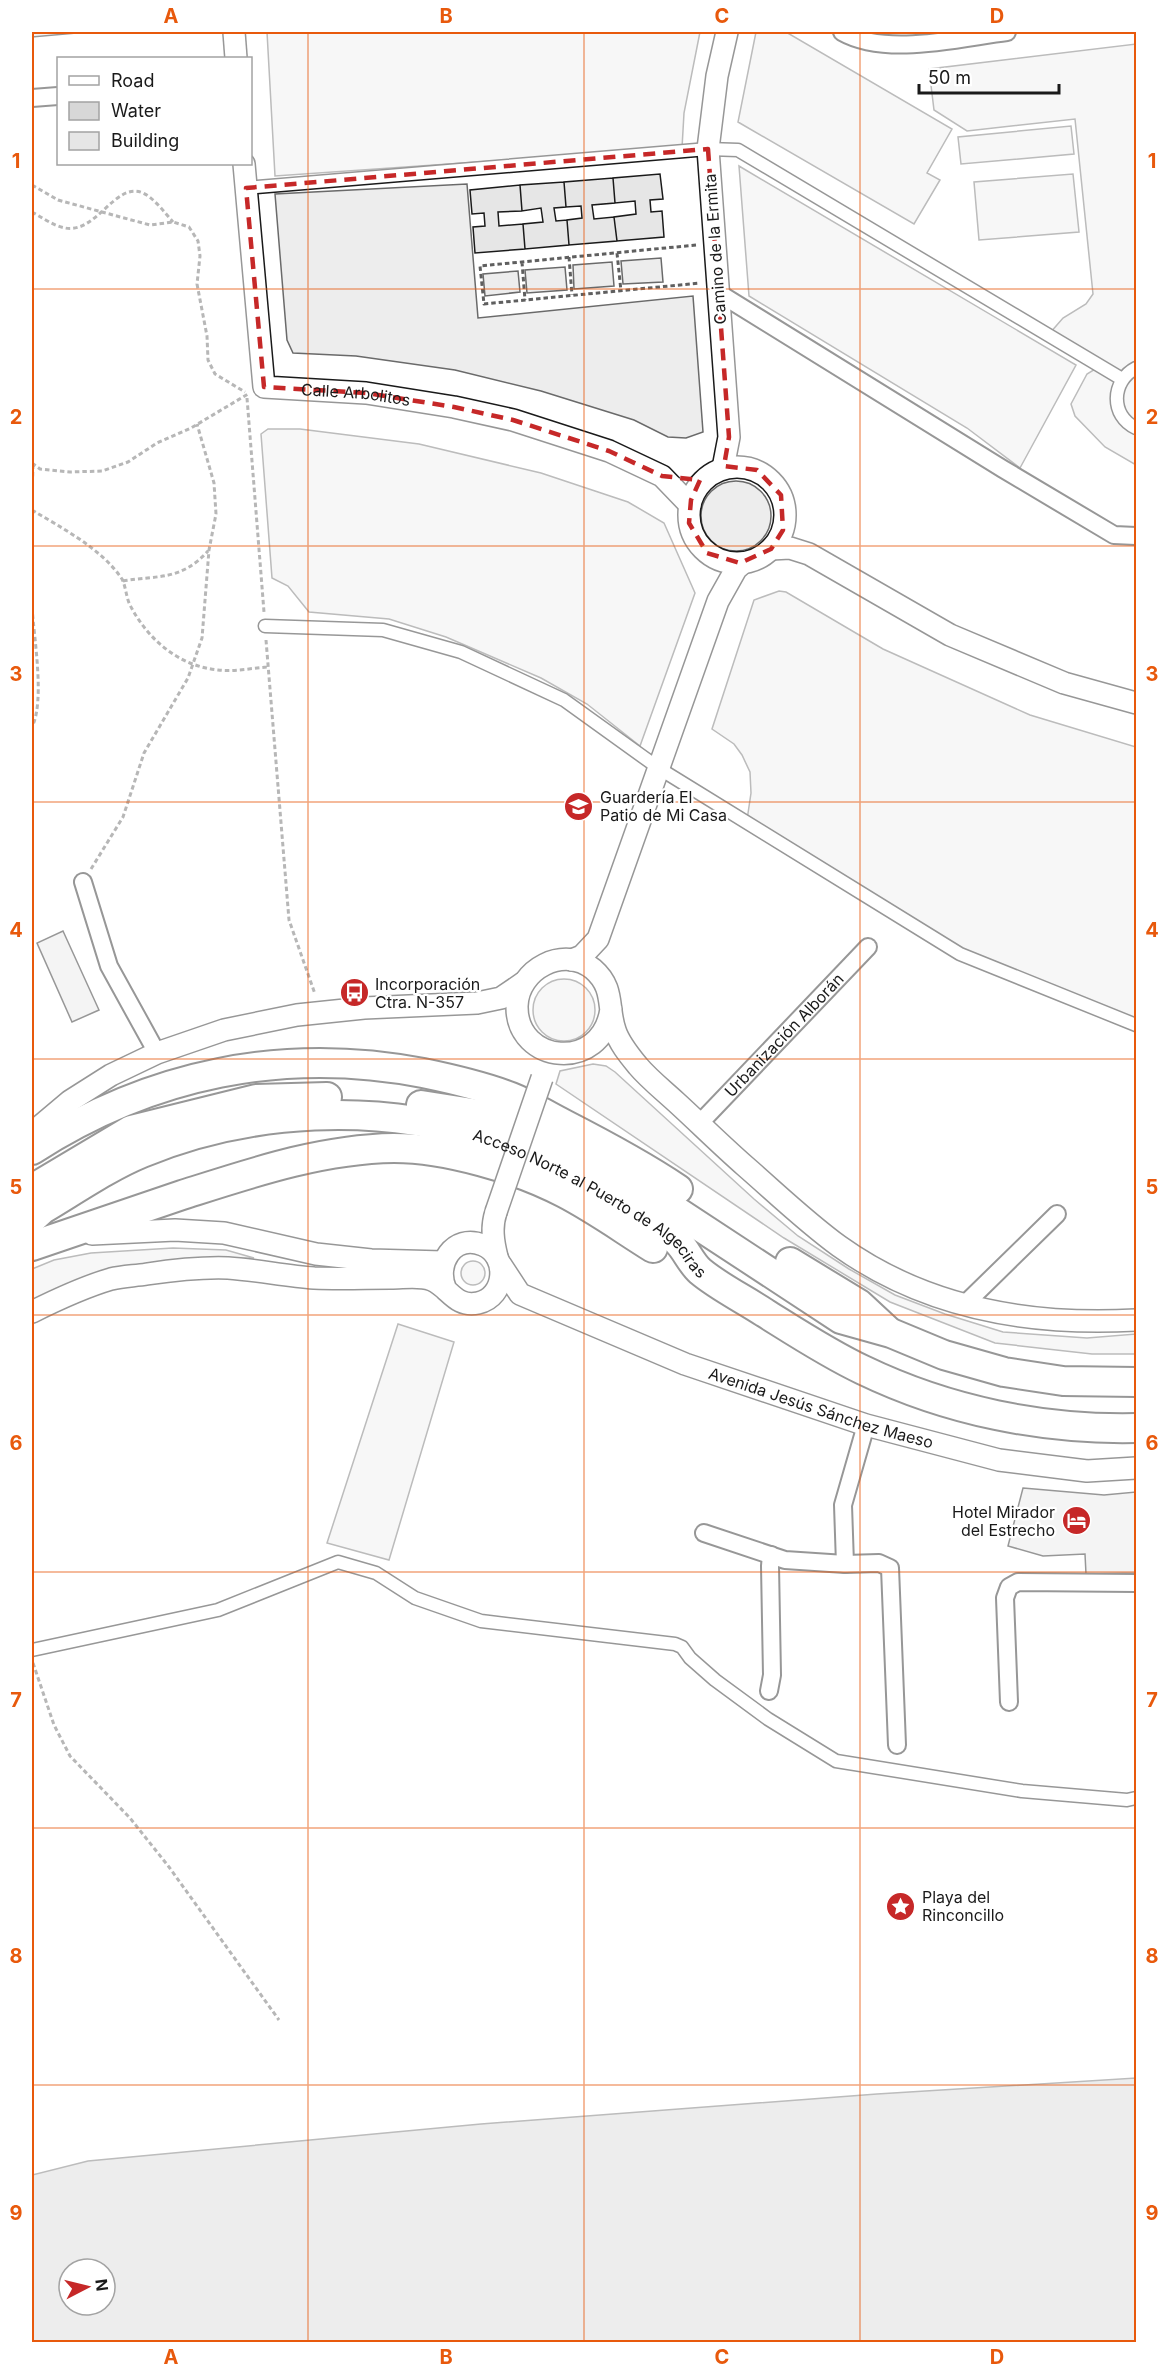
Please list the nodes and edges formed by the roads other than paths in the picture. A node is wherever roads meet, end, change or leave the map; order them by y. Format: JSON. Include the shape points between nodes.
{"nodes":[{"id":1,"x":234,"y":32,"type":"edge"},
{"id":2,"x":727,"y":32,"type":"edge"},
{"id":3,"x":842,"y":32,"type":"edge"},
{"id":4,"x":1007,"y":32,"type":"edge"},
{"id":5,"x":236,"y":57,"type":"edge"},
{"id":6,"x":57,"y":96,"type":"edge"},
{"id":7,"x":32,"y":99,"type":"edge"},
{"id":8,"x":708,"y":149,"type":"junction"},
{"id":9,"x":244,"y":165,"type":"edge"},
{"id":10,"x":246,"y":188,"type":"junction"},
{"id":11,"x":717,"y":287,"type":"junction"},
{"id":12,"x":1137,"y":368,"type":"edge"},
{"id":13,"x":1122,"y":379,"type":"junction"},
{"id":14,"x":1137,"y":428,"type":"edge"},
{"id":15,"x":729,"y":437,"type":"junction"},
{"id":16,"x":746,"y":467,"type":"junction"},
{"id":17,"x":723,"y":468,"type":"junction"},
{"id":18,"x":662,"y":476,"type":"junction"},
{"id":19,"x":703,"y":480,"type":"junction"},
{"id":20,"x":690,"y":505,"type":"junction"},
{"id":21,"x":786,"y":518,"type":"junction"},
{"id":22,"x":1137,"y":536,"type":"edge"},
{"id":23,"x":771,"y":549,"type":"junction"},
{"id":24,"x":809,"y":554,"type":"junction"},
{"id":25,"x":717,"y":559,"type":"junction"},
{"id":26,"x":743,"y":563,"type":"junction"},
{"id":27,"x":718,"y":601,"type":"junction"},
{"id":28,"x":265,"y":626,"type":"road end"},
{"id":29,"x":1137,"y":703,"type":"edge"},
{"id":30,"x":660,"y":769,"type":"junction"},
{"id":31,"x":83,"y":882,"type":"road end"},
{"id":32,"x":598,"y":939,"type":"junction"},
{"id":33,"x":868,"y":947,"type":"dead end"},
{"id":34,"x":572,"y":960,"type":"junction"},
{"id":35,"x":601,"y":977,"type":"junction"},
{"id":36,"x":524,"y":983,"type":"junction"},
{"id":37,"x":611,"y":1008,"type":"junction"},
{"id":38,"x":1137,"y":1025,"type":"edge"},
{"id":39,"x":551,"y":1052,"type":"junction"},
{"id":40,"x":157,"y":1053,"type":"junction"},
{"id":41,"x":699,"y":1124,"type":"junction"},
{"id":42,"x":32,"y":1133,"type":"edge"},
{"id":43,"x":32,"y":1150,"type":"edge"},
{"id":44,"x":32,"y":1190,"type":"edge"},
{"id":45,"x":1057,"y":1214,"type":"dead end"},
{"id":46,"x":494,"y":1217,"type":"junction"},
{"id":47,"x":37,"y":1235,"type":"edge"},
{"id":48,"x":463,"y":1244,"type":"junction"},
{"id":49,"x":499,"y":1261,"type":"junction"},
{"id":50,"x":443,"y":1262,"type":"junction"},
{"id":51,"x":698,"y":1269,"type":"junction"},
{"id":52,"x":446,"y":1290,"type":"junction"},
{"id":53,"x":520,"y":1294,"type":"junction"},
{"id":54,"x":488,"y":1299,"type":"junction"},
{"id":55,"x":964,"y":1305,"type":"junction"},
{"id":56,"x":32,"y":1312,"type":"edge"},
{"id":57,"x":1137,"y":1320,"type":"edge"},
{"id":58,"x":891,"y":1333,"type":"junction"},
{"id":59,"x":1137,"y":1382,"type":"edge"},
{"id":60,"x":867,"y":1425,"type":"junction"},
{"id":61,"x":1137,"y":1428,"type":"edge"},
{"id":62,"x":1137,"y":1468,"type":"edge"},
{"id":63,"x":704,"y":1533,"type":"dead end"},
{"id":64,"x":771,"y":1555,"type":"junction"},
{"id":65,"x":845,"y":1564,"type":"junction"},
{"id":66,"x":1137,"y":1583,"type":"edge"},
{"id":67,"x":32,"y":1650,"type":"edge"},
{"id":68,"x":769,"y":1690,"type":"dead end"},
{"id":69,"x":1009,"y":1702,"type":"dead end"},
{"id":70,"x":897,"y":1745,"type":"dead end"},
{"id":71,"x":1137,"y":1798,"type":"edge"}],
"edges":[{"from":1,"to":5,"type":"street"},
{"from":2,"to":8,"type":"street","name":"Camino de la Ermita"},
{"from":3,"to":4,"type":"street","via":[[865,42],[905,45]]},
{"from":6,"to":7,"type":"street"},
{"from":8,"to":10,"type":"street"},
{"from":8,"to":11,"type":"street","name":"Camino de la Ermita"},
{"from":8,"to":13,"type":"street","via":[[738,150]]},
{"from":9,"to":10,"type":"street"},
{"from":10,"to":18,"type":"street","name":"Calle Arbolitos","via":[[256,391],[366,393],[503,417],[609,451]]},
{"from":11,"to":15,"type":"street","name":"Camino de la Ermita"},
{"from":11,"to":22,"type":"street","via":[[1104,529]]},
{"from":12,"to":13,"type":"street"},
{"from":13,"to":14,"type":"street","via":[[1116,399],[1118,409]]},
{"from":15,"to":16,"type":"street"},
{"from":15,"to":17,"type":"street","name":"Camino de la Ermita"},
{"from":16,"to":17,"type":"street"},
{"from":16,"to":21,"type":"street","via":[[758,470],[776,485]]},
{"from":17,"to":19,"type":"street"},
{"from":18,"to":19,"type":"street","name":"Calle Arbolitos"},
{"from":18,"to":20,"type":"street","name":"Calle Arbolitos"},
{"from":19,"to":20,"type":"street"},
{"from":20,"to":25,"type":"street","via":[[693,534]]},
{"from":21,"to":23,"type":"street"},
{"from":21,"to":24,"type":"street","via":[[797,543]]},
{"from":23,"to":24,"type":"street","via":[[790,548]]},
{"from":23,"to":26,"type":"street","via":[[762,557]]},
{"from":24,"to":29,"type":"street","via":[[950,635],[1064,683]]},
{"from":25,"to":26,"type":"street"},
{"from":25,"to":27,"type":"street"},
{"from":26,"to":27,"type":"street"},
{"from":27,"to":30,"type":"street"},
{"from":28,"to":30,"type":"street","via":[[382,630],[460,652],[564,700]]},
{"from":30,"to":32,"type":"street"},
{"from":30,"to":38,"type":"street","via":[[960,954]]},
{"from":31,"to":40,"type":"street","via":[[109,966]]},
{"from":32,"to":34,"type":"street","via":[[582,956]]},
{"from":32,"to":35,"type":"street"},
{"from":33,"to":41,"type":"street","name":"Urbanización Alborán"},
{"from":34,"to":35,"type":"street","via":[[588,965]]},
{"from":34,"to":36,"type":"street","via":[[549,962],[530,974]]},
{"from":35,"to":37,"type":"street","via":[[611,997]]},
{"from":36,"to":39,"type":"street","via":[[517,1005],[522,1027],[536,1044]]},
{"from":36,"to":40,"type":"street","via":[[501,998],[477,1003],[364,1008],[264,1021]]},
{"from":37,"to":39,"type":"street","via":[[605,1030],[590,1046],[568,1054]]},
{"from":37,"to":41,"type":"street","via":[[624,1048]]},
{"from":39,"to":46,"type":"street","bridge":true},
{"from":40,"to":42,"type":"street","via":[[111,1074]]},
{"from":41,"to":55,"type":"street","via":[[840,1247],[878,1271]]},
{"from":43,"to":58,"type":"highway","via":[[68,1127],[130,1098],[198,1076],[291,1062],[322,1062],[392,1067],[454,1079],[511,1097],[635,1161],[858,1304]]},
{"from":44,"to":58,"type":"highway","name":"Acceso Norte al Puerto de Algeciras","via":[[131,1130],[256,1099],[369,1096],[491,1116],[564,1144],[632,1182],[841,1319]]},
{"from":45,"to":55,"type":"street"},
{"from":46,"to":48,"type":"street"},
{"from":46,"to":49,"type":"street","via":[[492,1238]]},
{"from":47,"to":50,"type":"street","via":[[175,1230],[224,1233],[316,1254]]},
{"from":47,"to":51,"type":"highway","via":[[310,1158],[396,1148],[484,1162],[526,1176],[564,1193],[672,1260]]},
{"from":47,"to":51,"type":"highway","name":"Acceso Norte al Puerto de Algeciras","via":[[43,1209],[141,1153],[201,1134],[262,1121],[370,1116],[489,1139],[551,1165],[678,1242]]},
{"from":48,"to":49,"type":"street","via":[[482,1245]]},
{"from":48,"to":50,"type":"street","via":[[447,1254]]},
{"from":49,"to":53,"type":"street"},
{"from":49,"to":54,"type":"street","via":[[500,1284]]},
{"from":50,"to":52,"type":"street","via":[[441,1272]]},
{"from":51,"to":61,"type":"highway","name":"Acceso Norte al Puerto de Algeciras","via":[[799,1334],[862,1370],[909,1390],[1031,1423]]},
{"from":52,"to":54,"type":"street","via":[[454,1299],[470,1304]]},
{"from":52,"to":56,"type":"street","via":[[422,1277],[314,1278],[190,1268],[113,1278]]},
{"from":53,"to":54,"type":"street"},
{"from":53,"to":60,"type":"street","name":"Avenida Jesús Sánchez Maeso","via":[[685,1364]]},
{"from":55,"to":57,"type":"street","via":[[1058,1321]]},
{"from":58,"to":59,"type":"highway","name":"Acceso Norte al Puerto de Algeciras","via":[[944,1355],[1004,1372],[1063,1381]]},
{"from":60,"to":62,"type":"street","name":"Avenida Jesús Sánchez Maeso","via":[[999,1460],[1087,1471]]},
{"from":60,"to":65,"type":"street","via":[[843,1505]]},
{"from":63,"to":64,"type":"street"},
{"from":64,"to":65,"type":"street","via":[[799,1562]]},
{"from":64,"to":68,"type":"street"},
{"from":65,"to":70,"type":"street","via":[[879,1563],[888,1565],[892,1572]]},
{"from":66,"to":69,"type":"street","via":[[1013,1583],[1006,1593]]},
{"from":67,"to":71,"type":"street","via":[[218,1610],[338,1562],[376,1573],[415,1598],[481,1621],[675,1644],[768,1719],[836,1761],[1022,1791]]}]}
